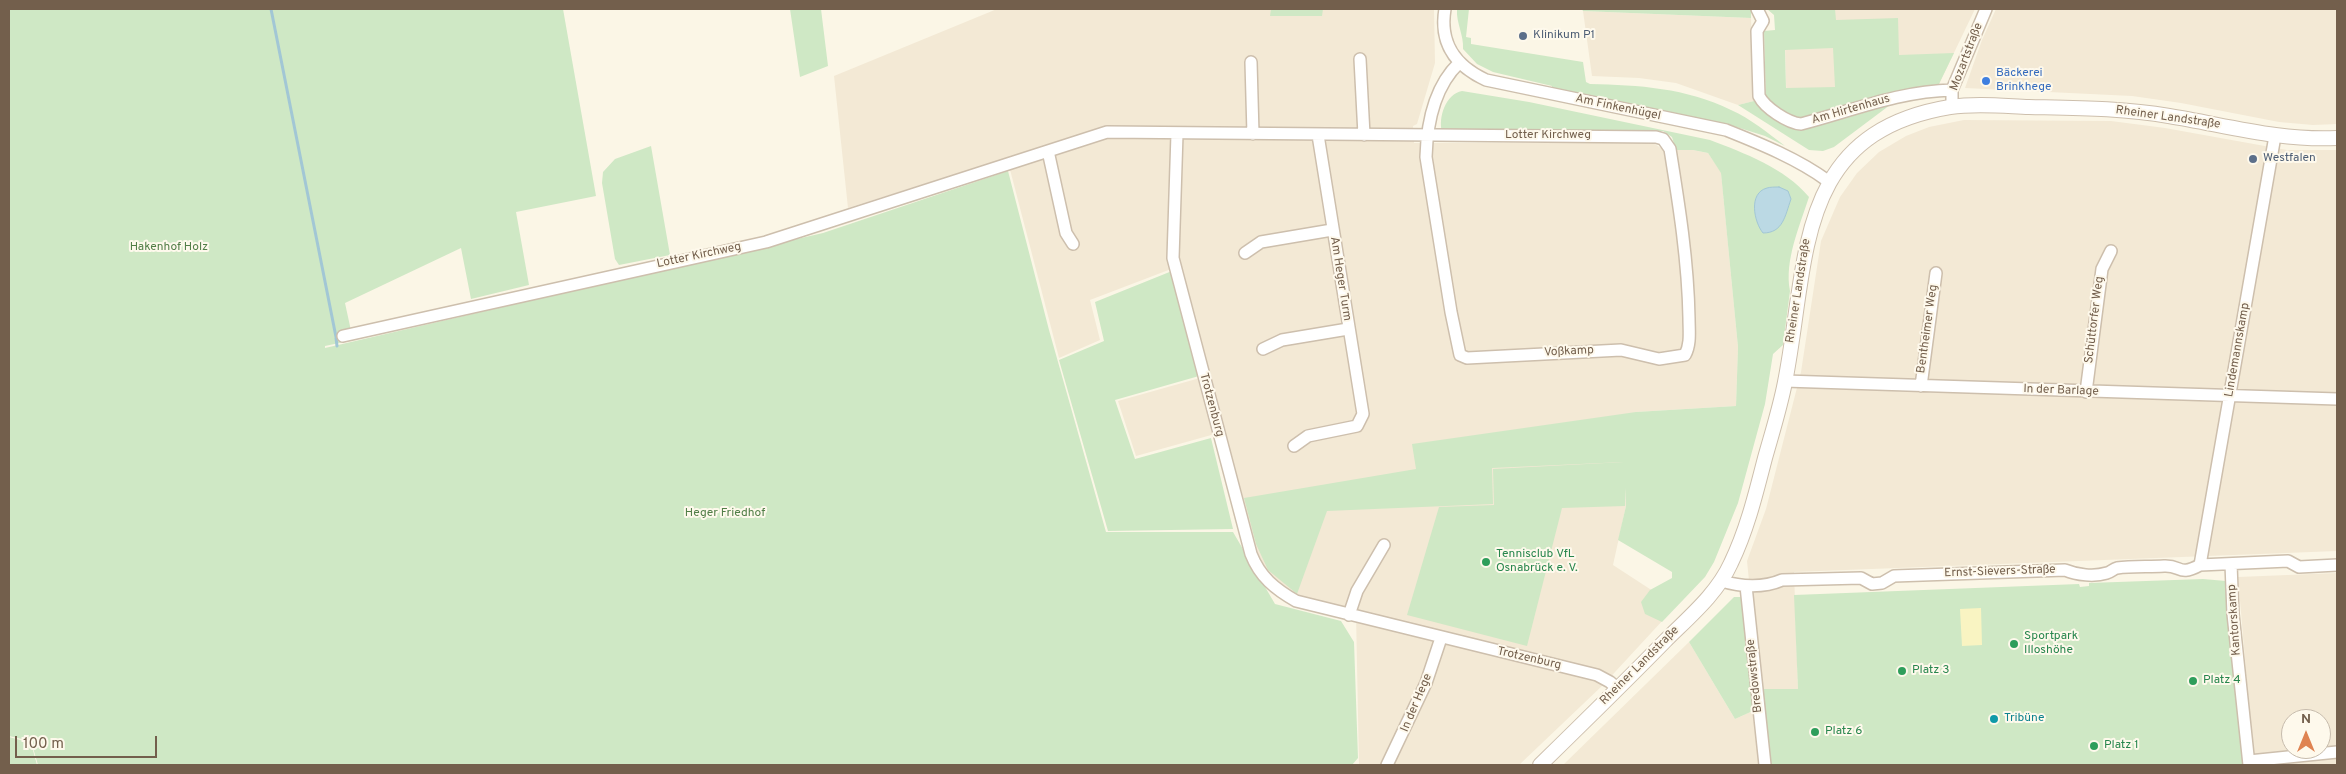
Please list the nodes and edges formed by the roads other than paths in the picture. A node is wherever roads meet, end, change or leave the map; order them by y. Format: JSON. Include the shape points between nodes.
{"nodes":[{"id":1,"x":1445,"y":9,"type":"edge"},
{"id":2,"x":1757,"y":9,"type":"edge"},
{"id":3,"x":1986,"y":9,"type":"edge"},
{"id":4,"x":1360,"y":59,"type":"dead end"},
{"id":5,"x":1251,"y":62,"type":"dead end"},
{"id":6,"x":1459,"y":63,"type":"junction"},
{"id":7,"x":1952,"y":90,"type":"junction"},
{"id":8,"x":1952,"y":106,"type":"junction"},
{"id":9,"x":1177,"y":134,"type":"junction"},
{"id":10,"x":1253,"y":134,"type":"junction"},
{"id":11,"x":1318,"y":135,"type":"junction"},
{"id":12,"x":1364,"y":135,"type":"junction"},
{"id":13,"x":1427,"y":136,"type":"junction"},
{"id":14,"x":2275,"y":136,"type":"junction"},
{"id":15,"x":2337,"y":138,"type":"edge"},
{"id":16,"x":1668,"y":144,"type":"joint"},
{"id":17,"x":1048,"y":151,"type":"junction"},
{"id":18,"x":1828,"y":182,"type":"junction"},
{"id":19,"x":1332,"y":230,"type":"junction"},
{"id":20,"x":1073,"y":244,"type":"dead end"},
{"id":21,"x":2111,"y":251,"type":"dead end"},
{"id":22,"x":1245,"y":253,"type":"dead end"},
{"id":23,"x":1936,"y":273,"type":"dead end"},
{"id":24,"x":1348,"y":329,"type":"junction"},
{"id":25,"x":343,"y":336,"type":"dead end"},
{"id":26,"x":1263,"y":349,"type":"dead end"},
{"id":27,"x":1785,"y":381,"type":"junction"},
{"id":28,"x":1921,"y":386,"type":"junction"},
{"id":29,"x":2086,"y":392,"type":"junction"},
{"id":30,"x":2231,"y":396,"type":"junction"},
{"id":31,"x":2337,"y":399,"type":"edge"},
{"id":32,"x":1294,"y":446,"type":"dead end"},
{"id":33,"x":1384,"y":545,"type":"dead end"},
{"id":34,"x":2231,"y":564,"type":"junction"},
{"id":35,"x":2200,"y":565,"type":"junction"},
{"id":36,"x":2337,"y":565,"type":"edge"},
{"id":37,"x":1722,"y":581,"type":"junction"},
{"id":38,"x":1746,"y":586,"type":"junction"},
{"id":39,"x":1349,"y":614,"type":"junction"},
{"id":40,"x":1441,"y":638,"type":"junction"},
{"id":41,"x":1618,"y":689,"type":"junction"},
{"id":42,"x":2337,"y":752,"type":"edge"},
{"id":43,"x":2249,"y":763,"type":"edge"},
{"id":44,"x":1387,"y":765,"type":"edge"},
{"id":45,"x":1540,"y":765,"type":"edge"},
{"id":46,"x":1765,"y":765,"type":"edge"}],
"edges":[{"from":1,"to":6,"type":"street","name":"Am Finkenhügel","via":[[1447,42]]},
{"from":2,"to":7,"type":"street","name":"Am Hirtenhaus","via":[[1763,21],[1757,31],[1759,96],[1762,102],[1793,124],[1890,99]]},
{"from":3,"to":7,"type":"street","name":"Mozartstraße"},
{"from":4,"to":12,"type":"street"},
{"from":5,"to":10,"type":"street"},
{"from":6,"to":13,"type":"street","via":[[1442,82]]},
{"from":6,"to":18,"type":"street","name":"Am Finkenhügel","via":[[1486,80],[1726,130],[1814,171]]},
{"from":7,"to":8,"type":"street","name":"Mozartstraße"},
{"from":8,"to":14,"type":"street","name":"Rheiner Landstraße","via":[[2112,109],[2164,115]]},
{"from":8,"to":18,"type":"street","name":"Rheiner Landstraße","via":[[1886,128],[1842,162]]},
{"from":9,"to":10,"type":"street","name":"Lotter Kirchweg"},
{"from":9,"to":17,"type":"street","name":"Lotter Kirchweg","via":[[1107,132]]},
{"from":9,"to":39,"type":"street","name":"Trotzenburg","via":[[1174,258],[1256,569],[1274,588],[1296,601]]},
{"from":10,"to":11,"type":"street","name":"Lotter Kirchweg"},
{"from":11,"to":12,"type":"street","name":"Lotter Kirchweg"},
{"from":11,"to":19,"type":"street","name":"Am Heger Turm"},
{"from":12,"to":13,"type":"street","name":"Lotter Kirchweg"},
{"from":13,"to":16,"type":"street","name":"Lotter Kirchweg","via":[[1656,137]]},
{"from":13,"to":16,"type":"street","name":"Voßkamp","via":[[1426,157],[1458,350],[1467,358],[1621,350],[1659,359],[1685,355],[1689,338],[1684,238]]},
{"from":14,"to":15,"type":"street","name":"Rheiner Landstraße"},
{"from":14,"to":30,"type":"street","name":"Lindemannskamp"},
{"from":17,"to":20,"type":"street","via":[[1066,233]]},
{"from":17,"to":25,"type":"street","name":"Lotter Kirchweg","via":[[766,242]]},
{"from":18,"to":27,"type":"street","name":"Rheiner Landstraße","via":[[1803,258]]},
{"from":19,"to":22,"type":"street","name":"Am Heger Turm","via":[[1261,242]]},
{"from":19,"to":24,"type":"street","name":"Am Heger Turm"},
{"from":21,"to":29,"type":"street","name":"Schüttorfer Weg","via":[[2102,269]]},
{"from":23,"to":28,"type":"street","name":"Bentheimer Weg"},
{"from":24,"to":26,"type":"street","name":"Am Heger Turm","via":[[1282,340]]},
{"from":24,"to":32,"type":"street","name":"Am Heger Turm","via":[[1362,414],[1356,426],[1308,436]]},
{"from":27,"to":28,"type":"street","name":"In der Barlage"},
{"from":27,"to":37,"type":"street","name":"Rheiner Landstraße","via":[[1754,504]]},
{"from":28,"to":29,"type":"street","name":"In der Barlage"},
{"from":29,"to":30,"type":"street","name":"In der Barlage"},
{"from":30,"to":31,"type":"street","name":"In der Barlage"},
{"from":30,"to":35,"type":"street","name":"Lindemannskamp"},
{"from":33,"to":39,"type":"street","via":[[1358,590]]},
{"from":34,"to":35,"type":"street","name":"Ernst-Sievers-Straße"},
{"from":34,"to":36,"type":"street","name":"Ernst-Sievers-Straße","via":[[2288,562],[2299,567]]},
{"from":34,"to":43,"type":"street","name":"Kantorskamp","via":[[2233,614]]},
{"from":35,"to":38,"type":"street","name":"Ernst-Sievers-Straße","via":[[2188,571],[2168,566],[2116,568],[2107,573],[2084,574],[2057,570],[1894,576],[1872,584],[1861,578],[1782,580],[1774,584]]},
{"from":37,"to":38,"type":"street","name":"Ernst-Sievers-Straße"},
{"from":37,"to":41,"type":"street","name":"Rheiner Landstraße"},
{"from":38,"to":46,"type":"street","name":"Bredowstraße"},
{"from":39,"to":40,"type":"street","name":"Trotzenburg"},
{"from":40,"to":41,"type":"street","name":"Trotzenburg","via":[[1597,675]]},
{"from":40,"to":44,"type":"street","name":"In der Hege","via":[[1426,683]]},
{"from":41,"to":45,"type":"street","name":"Rheiner Landstraße"},
{"from":42,"to":43,"type":"street"}]}
